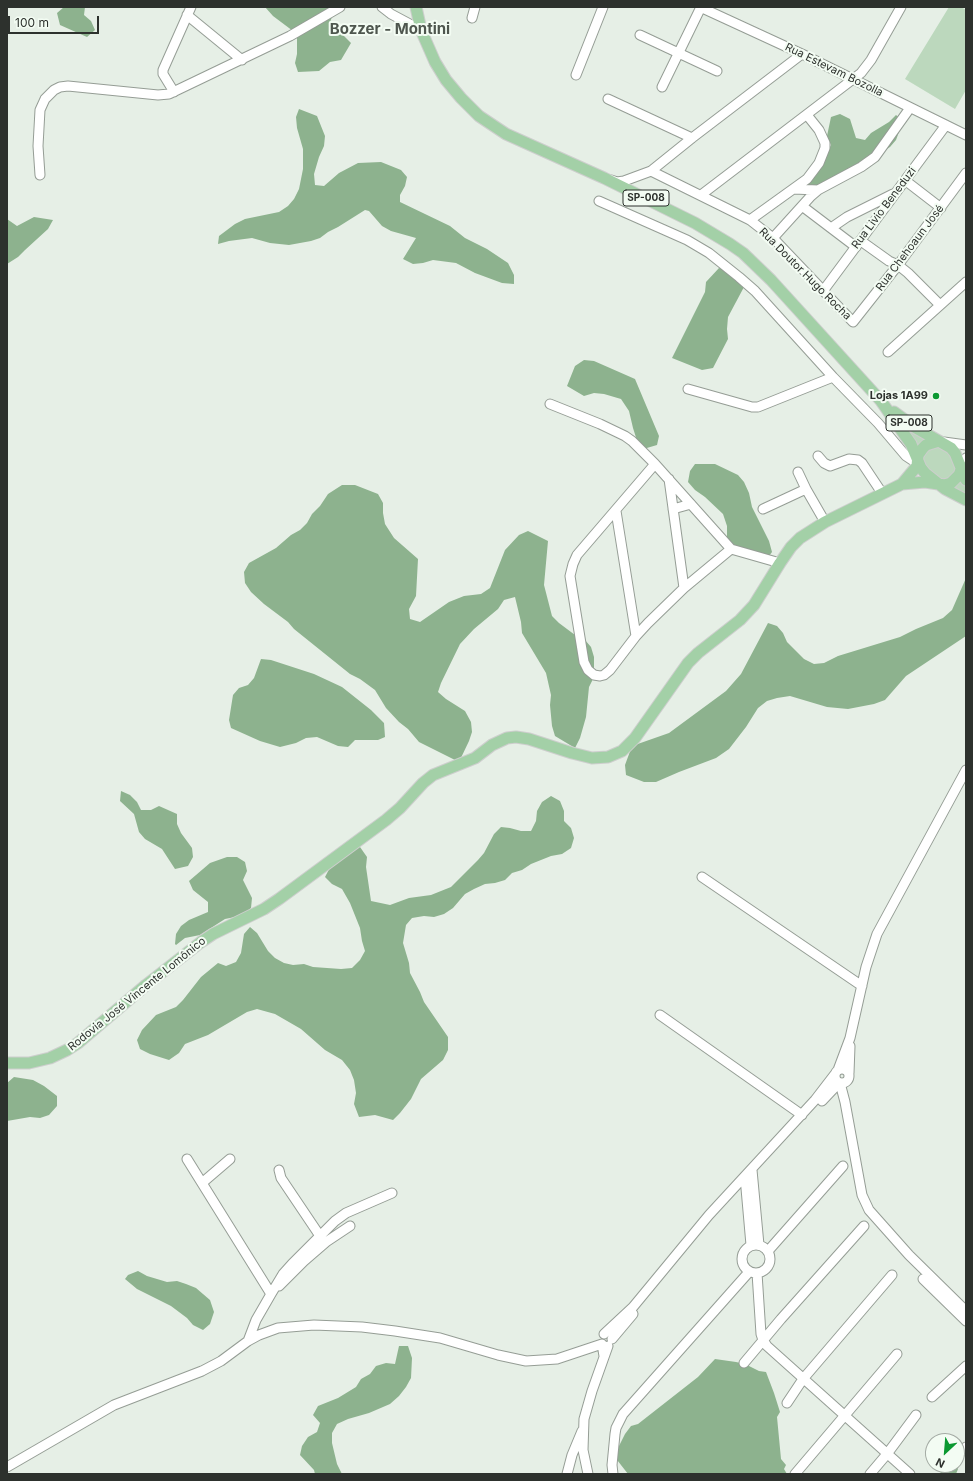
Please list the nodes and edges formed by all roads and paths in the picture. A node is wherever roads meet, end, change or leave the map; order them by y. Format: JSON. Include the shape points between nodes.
{"nodes":[{"id":1,"x":340,"y":7,"type":"edge"},
{"id":2,"x":382,"y":7,"type":"edge"},
{"id":3,"x":416,"y":7,"type":"edge"},
{"id":4,"x":476,"y":7,"type":"edge"},
{"id":5,"x":603,"y":7,"type":"edge"},
{"id":6,"x":701,"y":7,"type":"edge"},
{"id":7,"x":901,"y":7,"type":"edge"},
{"id":8,"x":189,"y":11,"type":"edge"},
{"id":9,"x":472,"y":18,"type":"dead end"},
{"id":10,"x":421,"y":30,"type":"junction"},
{"id":11,"x":640,"y":35,"type":"dead end"},
{"id":12,"x":678,"y":54,"type":"junction"},
{"id":13,"x":802,"y":54,"type":"junction"},
{"id":14,"x":242,"y":60,"type":"junction"},
{"id":15,"x":717,"y":71,"type":"dead end"},
{"id":16,"x":576,"y":75,"type":"dead end"},
{"id":17,"x":853,"y":79,"type":"junction"},
{"id":18,"x":662,"y":86,"type":"dead end"},
{"id":19,"x":174,"y":92,"type":"junction"},
{"id":20,"x":608,"y":98,"type":"dead end"},
{"id":21,"x":910,"y":108,"type":"junction"},
{"id":22,"x":807,"y":115,"type":"junction"},
{"id":23,"x":946,"y":126,"type":"junction"},
{"id":24,"x":966,"y":135,"type":"edge"},
{"id":25,"x":692,"y":138,"type":"junction"},
{"id":26,"x":651,"y":171,"type":"junction"},
{"id":27,"x":966,"y":173,"type":"edge"},
{"id":28,"x":40,"y":175,"type":"dead end"},
{"id":29,"x":638,"y":176,"type":"junction"},
{"id":30,"x":604,"y":178,"type":"junction"},
{"id":31,"x":906,"y":181,"type":"junction"},
{"id":32,"x":792,"y":189,"type":"junction"},
{"id":33,"x":818,"y":190,"type":"junction"},
{"id":34,"x":632,"y":192,"type":"junction"},
{"id":35,"x":896,"y":192,"type":"junction"},
{"id":36,"x":701,"y":195,"type":"junction"},
{"id":37,"x":599,"y":201,"type":"dead end"},
{"id":38,"x":802,"y":206,"type":"junction"},
{"id":39,"x":941,"y":208,"type":"junction"},
{"id":40,"x":750,"y":220,"type":"junction"},
{"id":41,"x":831,"y":228,"type":"junction"},
{"id":42,"x":773,"y":238,"type":"junction"},
{"id":43,"x":858,"y":244,"type":"junction"},
{"id":44,"x":898,"y":265,"type":"junction"},
{"id":45,"x":966,"y":282,"type":"edge"},
{"id":46,"x":823,"y":291,"type":"junction"},
{"id":47,"x":940,"y":305,"type":"junction"},
{"id":48,"x":853,"y":322,"type":"joint"},
{"id":49,"x":888,"y":352,"type":"dead end"},
{"id":50,"x":833,"y":377,"type":"junction"},
{"id":51,"x":688,"y":389,"type":"dead end"},
{"id":52,"x":882,"y":401,"type":"junction"},
{"id":53,"x":550,"y":404,"type":"dead end"},
{"id":54,"x":939,"y":441,"type":"junction"},
{"id":55,"x":966,"y":445,"type":"edge"},
{"id":56,"x":818,"y":456,"type":"dead end"},
{"id":57,"x":918,"y":461,"type":"junction"},
{"id":58,"x":964,"y":462,"type":"edge"},
{"id":59,"x":655,"y":464,"type":"junction"},
{"id":60,"x":798,"y":472,"type":"dead end"},
{"id":61,"x":668,"y":479,"type":"junction"},
{"id":62,"x":966,"y":480,"type":"edge"},
{"id":63,"x":902,"y":484,"type":"junction"},
{"id":64,"x":939,"y":485,"type":"junction"},
{"id":65,"x":806,"y":489,"type":"junction"},
{"id":66,"x":882,"y":493,"type":"junction"},
{"id":67,"x":966,"y":500,"type":"edge"},
{"id":68,"x":691,"y":504,"type":"junction"},
{"id":69,"x":673,"y":509,"type":"junction"},
{"id":70,"x":763,"y":509,"type":"dead end"},
{"id":71,"x":616,"y":511,"type":"junction"},
{"id":72,"x":825,"y":522,"type":"junction"},
{"id":73,"x":731,"y":549,"type":"junction"},
{"id":74,"x":780,"y":563,"type":"junction"},
{"id":75,"x":684,"y":588,"type":"junction"},
{"id":76,"x":636,"y":636,"type":"junction"},
{"id":77,"x":966,"y":770,"type":"edge"},
{"id":78,"x":702,"y":877,"type":"dead end"},
{"id":79,"x":862,"y":986,"type":"junction"},
{"id":80,"x":660,"y":1015,"type":"dead end"},
{"id":81,"x":850,"y":1038,"type":"junction"},
{"id":82,"x":7,"y":1063,"type":"edge"},
{"id":83,"x":836,"y":1072,"type":"junction"},
{"id":84,"x":844,"y":1080,"type":"junction"},
{"id":85,"x":802,"y":1115,"type":"junction"},
{"id":86,"x":187,"y":1159,"type":"dead end"},
{"id":87,"x":230,"y":1159,"type":"dead end"},
{"id":88,"x":843,"y":1166,"type":"dead end"},
{"id":89,"x":279,"y":1170,"type":"dead end"},
{"id":90,"x":749,"y":1177,"type":"junction"},
{"id":91,"x":202,"y":1183,"type":"junction"},
{"id":92,"x":392,"y":1194,"type":"dead end"},
{"id":93,"x":350,"y":1226,"type":"dead end"},
{"id":94,"x":864,"y":1226,"type":"dead end"},
{"id":95,"x":320,"y":1236,"type":"junction"},
{"id":96,"x":755,"y":1245,"type":"junction"},
{"id":97,"x":768,"y":1251,"type":"junction"},
{"id":98,"x":753,"y":1272,"type":"junction"},
{"id":99,"x":892,"y":1275,"type":"dead end"},
{"id":100,"x":272,"y":1292,"type":"junction"},
{"id":101,"x":961,"y":1310,"type":"edge"},
{"id":102,"x":966,"y":1321,"type":"edge"},
{"id":103,"x":605,"y":1340,"type":"junction"},
{"id":104,"x":762,"y":1340,"type":"junction"},
{"id":105,"x":248,"y":1341,"type":"junction"},
{"id":106,"x":898,"y":1354,"type":"dead end"},
{"id":107,"x":744,"y":1363,"type":"dead end"},
{"id":108,"x":966,"y":1366,"type":"edge"},
{"id":109,"x":803,"y":1379,"type":"junction"},
{"id":110,"x":932,"y":1397,"type":"dead end"},
{"id":111,"x":787,"y":1403,"type":"dead end"},
{"id":112,"x":916,"y":1415,"type":"dead end"},
{"id":113,"x":845,"y":1417,"type":"junction"},
{"id":114,"x":583,"y":1428,"type":"junction"},
{"id":115,"x":887,"y":1454,"type":"junction"},
{"id":116,"x":7,"y":1467,"type":"edge"},
{"id":117,"x":566,"y":1474,"type":"edge"},
{"id":118,"x":588,"y":1474,"type":"edge"},
{"id":119,"x":613,"y":1474,"type":"edge"},
{"id":120,"x":795,"y":1474,"type":"edge"},
{"id":121,"x":870,"y":1474,"type":"edge"},
{"id":122,"x":910,"y":1474,"type":"edge"}],
"edges":[{"from":1,"to":14,"type":"street"},
{"from":2,"to":10,"type":"street"},
{"from":3,"to":10,"type":"main road","number":"SP-008"},
{"from":4,"to":9,"type":"street"},
{"from":5,"to":16,"type":"street"},
{"from":6,"to":12,"type":"street"},
{"from":6,"to":13,"type":"street","name":"Rua Estevam Bozolla"},
{"from":7,"to":17,"type":"street","via":[[866,68]]},
{"from":8,"to":14,"type":"street"},
{"from":8,"to":19,"type":"street","via":[[163,70]]},
{"from":10,"to":30,"type":"main road","number":"SP-008","via":[[446,80],[479,116],[506,134]]},
{"from":11,"to":12,"type":"street"},
{"from":12,"to":15,"type":"street"},
{"from":12,"to":18,"type":"street"},
{"from":13,"to":17,"type":"street","name":"Rua Estevam Bozolla"},
{"from":13,"to":25,"type":"street"},
{"from":14,"to":19,"type":"street"},
{"from":17,"to":21,"type":"street","name":"Rua Estevam Bozolla"},
{"from":17,"to":22,"type":"street"},
{"from":19,"to":28,"type":"street","via":[[158,95],[68,86],[54,90],[42,104],[39,119]]},
{"from":20,"to":25,"type":"street"},
{"from":21,"to":23,"type":"street","name":"Rua Estevam Bozolla"},
{"from":21,"to":33,"type":"street","via":[[875,156],[861,167]]},
{"from":22,"to":32,"type":"street","via":[[823,137],[825,148],[815,170]]},
{"from":22,"to":36,"type":"street"},
{"from":23,"to":24,"type":"street","name":"Rua Estevam Bozolla"},
{"from":23,"to":31,"type":"street","name":"Rua Livio Beneduzi"},
{"from":25,"to":26,"type":"street"},
{"from":26,"to":29,"type":"street"},
{"from":26,"to":36,"type":"street","name":"Rua Doutor Hugo Rocha"},
{"from":27,"to":39,"type":"street","name":"Rua Chehoaun José"},
{"from":29,"to":30,"type":"street","via":[[617,182]]},
{"from":29,"to":34,"type":"street"},
{"from":30,"to":34,"type":"main road","number":"SP-008"},
{"from":31,"to":35,"type":"street","name":"Rua Livio Beneduzi"},
{"from":31,"to":39,"type":"street"},
{"from":32,"to":33,"type":"street"},
{"from":32,"to":40,"type":"street"},
{"from":33,"to":38,"type":"street"},
{"from":34,"to":52,"type":"main road","number":"SP-008","via":[[695,223],[743,253]]},
{"from":35,"to":41,"type":"street"},
{"from":35,"to":43,"type":"street","name":"Rua Livio Beneduzi"},
{"from":36,"to":40,"type":"street","name":"Rua Doutor Hugo Rocha"},
{"from":37,"to":50,"type":"street","via":[[687,240],[725,265],[755,291]]},
{"from":38,"to":41,"type":"street"},
{"from":38,"to":42,"type":"street"},
{"from":39,"to":44,"type":"street","name":"Rua Chehoaun José"},
{"from":40,"to":42,"type":"street","name":"Rua Doutor Hugo Rocha"},
{"from":41,"to":43,"type":"street"},
{"from":42,"to":46,"type":"street","name":"Rua Doutor Hugo Rocha"},
{"from":43,"to":44,"type":"street"},
{"from":43,"to":46,"type":"street","name":"Rua Livio Beneduzi"},
{"from":44,"to":47,"type":"street"},
{"from":44,"to":48,"type":"street","name":"Rua Chehoaun José"},
{"from":45,"to":47,"type":"street"},
{"from":46,"to":48,"type":"street","name":"Rua Doutor Hugo Rocha"},
{"from":47,"to":49,"type":"street"},
{"from":50,"to":51,"type":"street","via":[[758,407]]},
{"from":50,"to":57,"type":"street","via":[[906,456]]},
{"from":52,"to":54,"type":"main road","number":"SP-008","via":[[916,428]]},
{"from":52,"to":57,"type":"main road","number":"SP-008","via":[[911,444]]},
{"from":53,"to":59,"type":"street","via":[[625,436]]},
{"from":54,"to":55,"type":"street"},
{"from":54,"to":57,"type":"main road","via":[[926,444],[918,455]]},
{"from":54,"to":58,"type":"main road","number":"SP-008","via":[[951,448]]},
{"from":56,"to":66,"type":"street","via":[[830,466],[849,459],[858,460]]},
{"from":57,"to":63,"type":"main road","name":"Rodovia José Vincente Lomônico","via":[[917,466]]},
{"from":57,"to":64,"type":"main road","number":"SP-008","via":[[925,474]]},
{"from":58,"to":62,"type":"main road","number":"SP-008"},
{"from":58,"to":64,"type":"main road","via":[[959,475],[951,483]]},
{"from":59,"to":61,"type":"street"},
{"from":59,"to":71,"type":"street"},
{"from":60,"to":65,"type":"street"},
{"from":61,"to":68,"type":"street"},
{"from":61,"to":69,"type":"street"},
{"from":63,"to":64,"type":"main road","name":"Rodovia José Vincente Lomônico","via":[[925,482]]},
{"from":63,"to":66,"type":"main road","name":"Rodovia José Vincente Lomônico"},
{"from":64,"to":67,"type":"main road","number":"SP-008"},
{"from":65,"to":70,"type":"street"},
{"from":65,"to":72,"type":"street"},
{"from":66,"to":72,"type":"main road","name":"Rodovia José Vincente Lomônico"},
{"from":68,"to":69,"type":"street"},
{"from":68,"to":73,"type":"street"},
{"from":69,"to":75,"type":"street"},
{"from":71,"to":76,"type":"street"},
{"from":71,"to":76,"type":"street","via":[[577,555],[571,570],[584,662],[588,670],[594,675],[604,675]]},
{"from":72,"to":74,"type":"main road","name":"Rodovia José Vincente Lomônico","via":[[800,538]]},
{"from":73,"to":74,"type":"street"},
{"from":73,"to":75,"type":"street"},
{"from":74,"to":82,"type":"main road","name":"Rodovia José Vincente Lomônico","via":[[754,605],[740,620],[688,662],[635,738],[622,750],[608,757],[592,758],[529,739],[507,738],[492,745],[475,758],[433,775],[386,820],[279,900],[201,942],[78,1043],[50,1058]]},
{"from":75,"to":76,"type":"street"},
{"from":77,"to":79,"type":"street","via":[[880,927]]},
{"from":78,"to":79,"type":"street"},
{"from":79,"to":81,"type":"street"},
{"from":80,"to":85,"type":"street"},
{"from":81,"to":83,"type":"street"},
{"from":81,"to":84,"type":"street"},
{"from":83,"to":84,"type":"street","via":[[835,1079]]},
{"from":83,"to":84,"type":"street","via":[[843,1069]]},
{"from":83,"to":85,"type":"street"},
{"from":84,"to":90,"type":"street"},
{"from":84,"to":101,"type":"street","via":[[845,1102],[864,1202],[872,1216],[930,1282]]},
{"from":85,"to":90,"type":"street"},
{"from":86,"to":91,"type":"street"},
{"from":87,"to":91,"type":"street"},
{"from":88,"to":97,"type":"street"},
{"from":89,"to":95,"type":"street","via":[[281,1178]]},
{"from":90,"to":96,"type":"street"},
{"from":90,"to":103,"type":"street","via":[[710,1215]]},
{"from":91,"to":100,"type":"street"},
{"from":92,"to":95,"type":"street","via":[[346,1214]]},
{"from":93,"to":100,"type":"street","via":[[326,1242]]},
{"from":94,"to":104,"type":"street"},
{"from":95,"to":100,"type":"street","via":[[283,1274]]},
{"from":96,"to":97,"type":"street"},
{"from":96,"to":98,"type":"street","via":[[745,1249],[742,1256],[742,1263]]},
{"from":97,"to":98,"type":"street","via":[[769,1265],[764,1271]]},
{"from":98,"to":104,"type":"street"},
{"from":98,"to":119,"type":"street","via":[[623,1414],[616,1428]]},
{"from":99,"to":109,"type":"street"},
{"from":100,"to":105,"type":"street","via":[[256,1320]]},
{"from":101,"to":102,"type":"street"},
{"from":103,"to":105,"type":"street","via":[[557,1359],[526,1361],[423,1335],[362,1327],[314,1325],[278,1328]]},
{"from":103,"to":114,"type":"street","via":[[604,1356]]},
{"from":104,"to":107,"type":"street"},
{"from":104,"to":109,"type":"street"},
{"from":105,"to":116,"type":"street","via":[[211,1367],[114,1405]]},
{"from":106,"to":113,"type":"street"},
{"from":108,"to":110,"type":"street"},
{"from":109,"to":111,"type":"street"},
{"from":109,"to":113,"type":"street"},
{"from":112,"to":115,"type":"street"},
{"from":113,"to":115,"type":"street"},
{"from":113,"to":120,"type":"street"},
{"from":114,"to":117,"type":"street"},
{"from":114,"to":118,"type":"street","via":[[583,1450]]},
{"from":115,"to":121,"type":"street"},
{"from":115,"to":122,"type":"street"}]}
